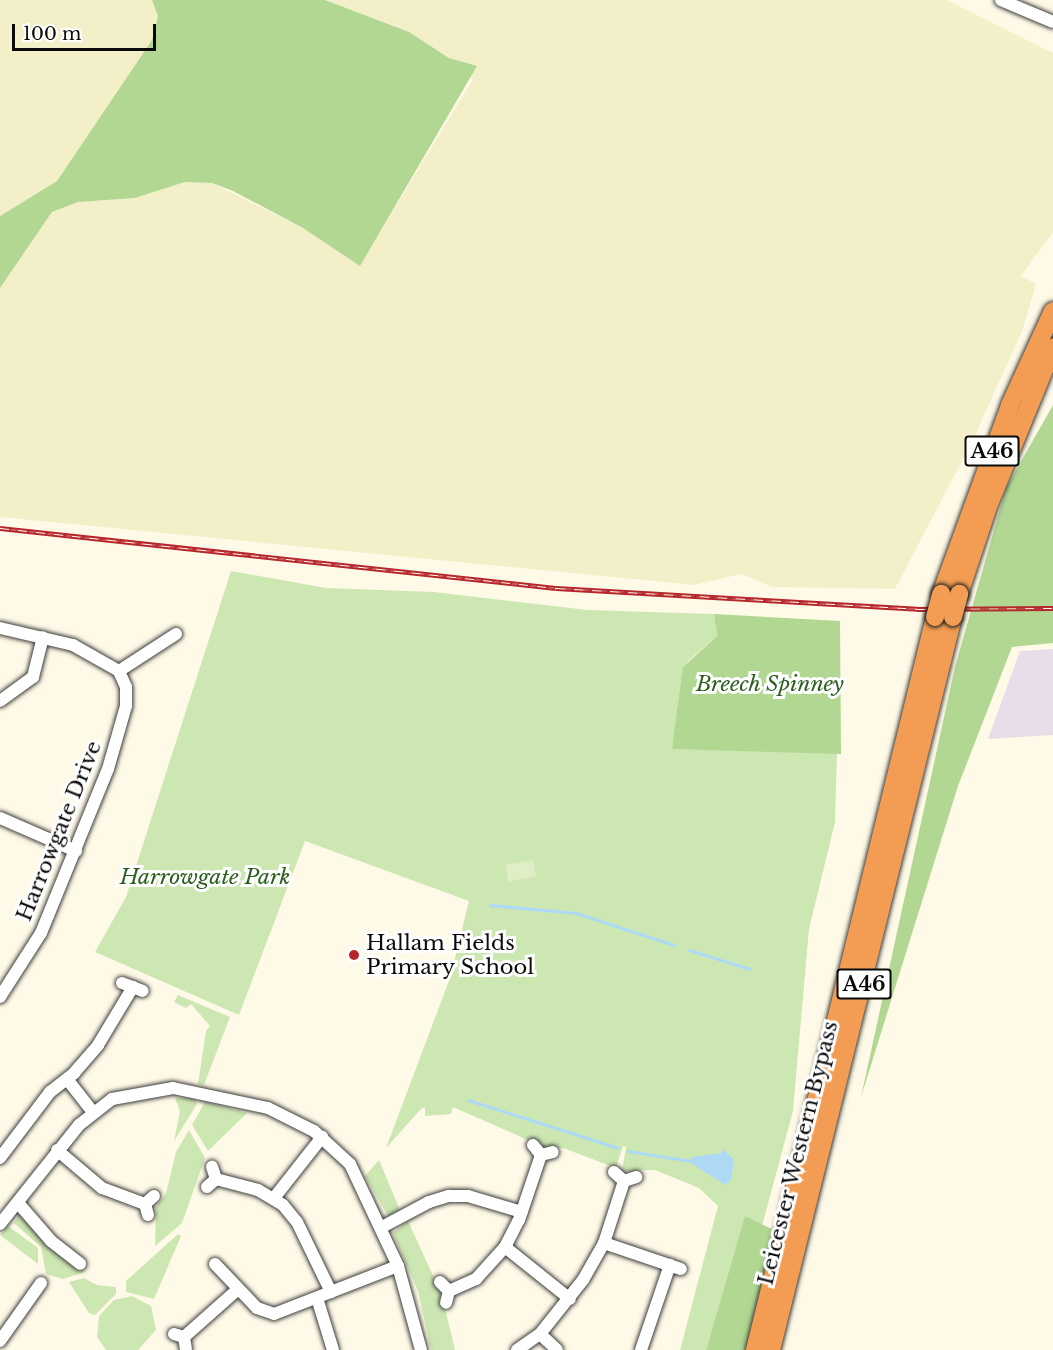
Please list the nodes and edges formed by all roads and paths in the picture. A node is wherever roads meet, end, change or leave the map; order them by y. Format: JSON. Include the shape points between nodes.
{"nodes":[{"id":1,"x":1001,"y":0,"type":"edge"},
{"id":2,"x":1053,"y":22,"type":"edge"},
{"id":3,"x":1053,"y":311,"type":"edge"},
{"id":4,"x":1053,"y":348,"type":"edge"},
{"id":5,"x":950,"y":594,"type":"junction"},
{"id":6,"x":944,"y":617,"type":"junction"},
{"id":7,"x":0,"y":628,"type":"edge"},
{"id":8,"x":178,"y":633,"type":"dead end"},
{"id":9,"x":43,"y":637,"type":"junction"},
{"id":10,"x":119,"y":671,"type":"junction"},
{"id":11,"x":0,"y":701,"type":"edge"},
{"id":12,"x":0,"y":818,"type":"edge"},
{"id":13,"x":76,"y":851,"type":"junction"},
{"id":14,"x":133,"y":987,"type":"dead end"},
{"id":15,"x":0,"y":997,"type":"edge"},
{"id":16,"x":67,"y":1079,"type":"junction"},
{"id":17,"x":92,"y":1111,"type":"junction"},
{"id":18,"x":322,"y":1137,"type":"junction"},
{"id":19,"x":57,"y":1150,"type":"junction"},
{"id":20,"x":543,"y":1151,"type":"dead end"},
{"id":21,"x":0,"y":1158,"type":"edge"},
{"id":22,"x":614,"y":1172,"type":"dead end"},
{"id":23,"x":212,"y":1178,"type":"dead end"},
{"id":24,"x":274,"y":1198,"type":"junction"},
{"id":25,"x":19,"y":1204,"type":"junction"},
{"id":26,"x":149,"y":1205,"type":"dead end"},
{"id":27,"x":522,"y":1212,"type":"junction"},
{"id":28,"x":2,"y":1218,"type":"edge"},
{"id":29,"x":382,"y":1227,"type":"junction"},
{"id":30,"x":604,"y":1244,"type":"junction"},
{"id":31,"x":505,"y":1247,"type":"junction"},
{"id":32,"x":80,"y":1264,"type":"dead end"},
{"id":33,"x":215,"y":1264,"type":"dead end"},
{"id":34,"x":398,"y":1266,"type":"junction"},
{"id":35,"x":43,"y":1281,"type":"dead end"},
{"id":36,"x":238,"y":1289,"type":"junction"},
{"id":37,"x":331,"y":1292,"type":"junction"},
{"id":38,"x":445,"y":1292,"type":"dead end"},
{"id":39,"x":317,"y":1298,"type":"junction"},
{"id":40,"x":570,"y":1299,"type":"junction"},
{"id":41,"x":540,"y":1334,"type":"junction"},
{"id":42,"x":181,"y":1340,"type":"edge"},
{"id":43,"x":0,"y":1341,"type":"edge"},
{"id":44,"x":333,"y":1350,"type":"edge"},
{"id":45,"x":421,"y":1350,"type":"edge"},
{"id":46,"x":517,"y":1350,"type":"edge"},
{"id":47,"x":557,"y":1350,"type":"edge"},
{"id":48,"x":641,"y":1350,"type":"edge"},
{"id":49,"x":755,"y":1350,"type":"edge"},
{"id":50,"x":771,"y":1350,"type":"edge"}],
"edges":[{"from":1,"to":2,"type":"street"},
{"from":3,"to":5,"type":"highway","number":"A46","via":[[1010,405]]},
{"from":4,"to":5,"type":"highway","number":"A46"},
{"from":5,"to":6,"type":"highway","number":"A46","bridge":true},
{"from":6,"to":49,"type":"highway","name":"Leicester Western Bypass","number":"A46"},
{"from":6,"to":50,"type":"highway","name":"Leicester Western Bypass","number":"A46"},
{"from":7,"to":9,"type":"street"},
{"from":8,"to":10,"type":"street"},
{"from":9,"to":10,"type":"street","via":[[73,645]]},
{"from":9,"to":11,"type":"street","via":[[33,677]]},
{"from":10,"to":13,"type":"street","name":"Harrowgate Drive","via":[[126,687],[126,706],[108,769]]},
{"from":12,"to":13,"type":"street"},
{"from":13,"to":15,"type":"street","name":"Harrowgate Drive","via":[[40,933]]},
{"from":14,"to":16,"type":"street","via":[[100,1042]]},
{"from":16,"to":17,"type":"street"},
{"from":16,"to":21,"type":"street","via":[[50,1092]]},
{"from":17,"to":18,"type":"street","via":[[112,1099],[173,1088],[282,1113]]},
{"from":17,"to":19,"type":"street"},
{"from":18,"to":24,"type":"street"},
{"from":18,"to":29,"type":"street","via":[[350,1164]]},
{"from":19,"to":25,"type":"street"},
{"from":19,"to":26,"type":"street","via":[[102,1188]]},
{"from":20,"to":27,"type":"street"},
{"from":22,"to":30,"type":"street","via":[[630,1179]]},
{"from":23,"to":24,"type":"street"},
{"from":24,"to":37,"type":"street","via":[[297,1222]]},
{"from":25,"to":28,"type":"street"},
{"from":25,"to":32,"type":"street","via":[[51,1241]]},
{"from":27,"to":29,"type":"street","via":[[468,1196],[449,1196]]},
{"from":27,"to":31,"type":"street"},
{"from":29,"to":34,"type":"street"},
{"from":30,"to":40,"type":"street"},
{"from":30,"to":48,"type":"street","via":[[676,1267]]},
{"from":31,"to":38,"type":"street","via":[[477,1279]]},
{"from":31,"to":40,"type":"street"},
{"from":33,"to":36,"type":"street"},
{"from":34,"to":37,"type":"street"},
{"from":34,"to":45,"type":"street"},
{"from":35,"to":43,"type":"street"},
{"from":36,"to":39,"type":"street","via":[[257,1308],[274,1314]]},
{"from":36,"to":42,"type":"street"},
{"from":37,"to":39,"type":"street"},
{"from":39,"to":44,"type":"street"},
{"from":40,"to":41,"type":"street"},
{"from":41,"to":46,"type":"street"},
{"from":41,"to":47,"type":"street"}]}
